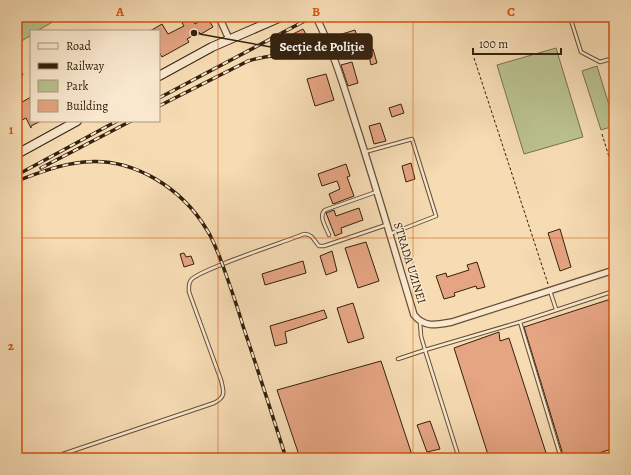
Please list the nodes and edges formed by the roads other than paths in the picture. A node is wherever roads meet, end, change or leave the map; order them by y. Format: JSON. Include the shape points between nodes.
{"nodes":[{"id":1,"x":219,"y":17,"type":"edge"},
{"id":2,"x":281,"y":17,"type":"edge"},
{"id":3,"x":317,"y":17,"type":"edge"},
{"id":4,"x":570,"y":17,"type":"edge"},
{"id":5,"x":229,"y":39,"type":"junction"},
{"id":6,"x":614,"y":58,"type":"edge"},
{"id":7,"x":611,"y":70,"type":"dead end"},
{"id":8,"x":160,"y":75,"type":"edge"},
{"id":9,"x":614,"y":79,"type":"edge"},
{"id":10,"x":75,"y":122,"type":"edge"},
{"id":11,"x":365,"y":152,"type":"junction"},
{"id":12,"x":17,"y":154,"type":"edge"},
{"id":13,"x":377,"y":192,"type":"junction"},
{"id":14,"x":387,"y":225,"type":"junction"},
{"id":15,"x":390,"y":234,"type":"junction"},
{"id":16,"x":329,"y":235,"type":"dead end"},
{"id":17,"x":614,"y":270,"type":"edge"},
{"id":18,"x":550,"y":291,"type":"junction"},
{"id":19,"x":614,"y":291,"type":"edge"},
{"id":20,"x":556,"y":310,"type":"junction"},
{"id":21,"x":420,"y":322,"type":"junction"},
{"id":22,"x":520,"y":322,"type":"junction"},
{"id":23,"x":425,"y":350,"type":"junction"},
{"id":24,"x":398,"y":359,"type":"dead end"},
{"id":25,"x":63,"y":454,"type":"dead end"},
{"id":26,"x":459,"y":458,"type":"edge"},
{"id":27,"x":561,"y":458,"type":"edge"}],
"edges":[{"from":1,"to":5,"type":"street"},
{"from":2,"to":5,"type":"main road"},
{"from":3,"to":11,"type":"street","name":"STRADA UZINEI","via":[[337,66]]},
{"from":4,"to":6,"type":"lane","via":[[581,52],[600,62]]},
{"from":5,"to":8,"type":"main road"},
{"from":7,"to":9,"type":"lane"},
{"from":10,"to":12,"type":"main road"},
{"from":11,"to":13,"type":"street","name":"STRADA UZINEI"},
{"from":11,"to":15,"type":"lane","via":[[412,139],[436,216]]},
{"from":13,"to":14,"type":"street","name":"STRADA UZINEI"},
{"from":13,"to":16,"type":"lane","via":[[325,210],[322,216]]},
{"from":14,"to":15,"type":"street","name":"STRADA UZINEI"},
{"from":14,"to":25,"type":"lane","via":[[324,246],[319,246],[313,236],[304,234],[194,277],[189,284],[189,292],[221,380],[223,396],[214,403]]},
{"from":15,"to":21,"type":"street","name":"STRADA UZINEI","via":[[414,315]]},
{"from":17,"to":18,"type":"street","name":"STRADA UZINEI"},
{"from":18,"to":20,"type":"lane"},
{"from":18,"to":21,"type":"street","name":"STRADA UZINEI","via":[[452,322],[429,325]]},
{"from":19,"to":20,"type":"lane"},
{"from":20,"to":22,"type":"lane"},
{"from":21,"to":23,"type":"lane"},
{"from":22,"to":23,"type":"lane"},
{"from":22,"to":27,"type":"lane"},
{"from":23,"to":24,"type":"lane"},
{"from":23,"to":26,"type":"lane"}]}
